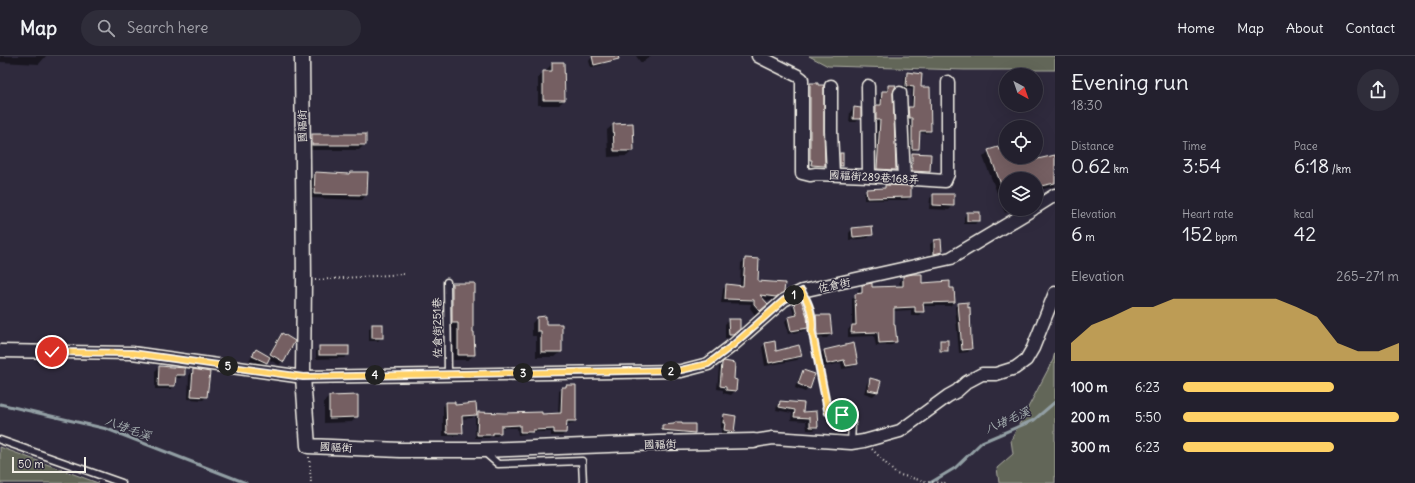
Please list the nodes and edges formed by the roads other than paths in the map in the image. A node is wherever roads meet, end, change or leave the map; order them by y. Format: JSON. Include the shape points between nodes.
{"nodes":[{"id":1,"x":302,"y":56,"type":"edge"},
{"id":2,"x":758,"y":56,"type":"edge"},
{"id":3,"x":948,"y":82,"type":"dead end"},
{"id":4,"x":831,"y":86,"type":"dead end"},
{"id":5,"x":868,"y":86,"type":"dead end"},
{"id":6,"x":900,"y":93,"type":"dead end"},
{"id":7,"x":833,"y":174,"type":"junction"},
{"id":8,"x":869,"y":176,"type":"junction"},
{"id":9,"x":904,"y":178,"type":"junction"},
{"id":10,"x":1055,"y":195,"type":"edge"},
{"id":11,"x":1043,"y":203,"type":"edge"},
{"id":12,"x":1021,"y":216,"type":"edge"},
{"id":13,"x":446,"y":282,"type":"dead end"},
{"id":14,"x":802,"y":291,"type":"junction"},
{"id":15,"x":1055,"y":293,"type":"edge"},
{"id":16,"x":0,"y":351,"type":"edge"},
{"id":17,"x":448,"y":374,"type":"junction"},
{"id":18,"x":303,"y":377,"type":"junction"},
{"id":19,"x":0,"y":440,"type":"edge"},
{"id":20,"x":754,"y":441,"type":"joint"},
{"id":21,"x":852,"y":442,"type":"junction"},
{"id":22,"x":482,"y":450,"type":"junction"},
{"id":23,"x":122,"y":483,"type":"edge"},
{"id":24,"x":583,"y":483,"type":"edge"}],
"edges":[{"from":1,"to":18,"type":"street","name":"國福街"},
{"from":2,"to":7,"type":"street","name":"國福街289巷168弄","via":[[802,79],[802,173]]},
{"from":3,"to":9,"type":"street","name":"國福街289巷168弄","via":[[948,174],[945,181]]},
{"from":4,"to":7,"type":"street"},
{"from":5,"to":8,"type":"street"},
{"from":6,"to":9,"type":"street"},
{"from":7,"to":8,"type":"street","name":"國福街289巷168弄"},
{"from":8,"to":9,"type":"street","name":"國福街289巷168弄"},
{"from":10,"to":11,"type":"street"},
{"from":12,"to":14,"type":"street","name":"佐倉街","via":[[950,258]]},
{"from":13,"to":17,"type":"lane","name":"佐倉街251巷"},
{"from":14,"to":17,"type":"street","name":"佐倉街","via":[[784,300],[708,364],[681,370]]},
{"from":14,"to":21,"type":"lane","via":[[812,314],[812,331],[828,412],[847,417],[852,423]]},
{"from":15,"to":21,"type":"street","via":[[1026,360],[1015,368],[996,374],[982,374],[967,382],[900,431]]},
{"from":16,"to":18,"type":"street","name":"佐倉街","via":[[132,353]]},
{"from":17,"to":18,"type":"street","name":"佐倉街"},
{"from":18,"to":22,"type":"street","name":"國福街","via":[[308,446]]},
{"from":19,"to":23,"type":"lane"},
{"from":20,"to":21,"type":"street","via":[[773,438]]},
{"from":20,"to":22,"type":"street","name":"國福街"},
{"from":22,"to":24,"type":"lane","via":[[498,464],[582,461]]}]}
